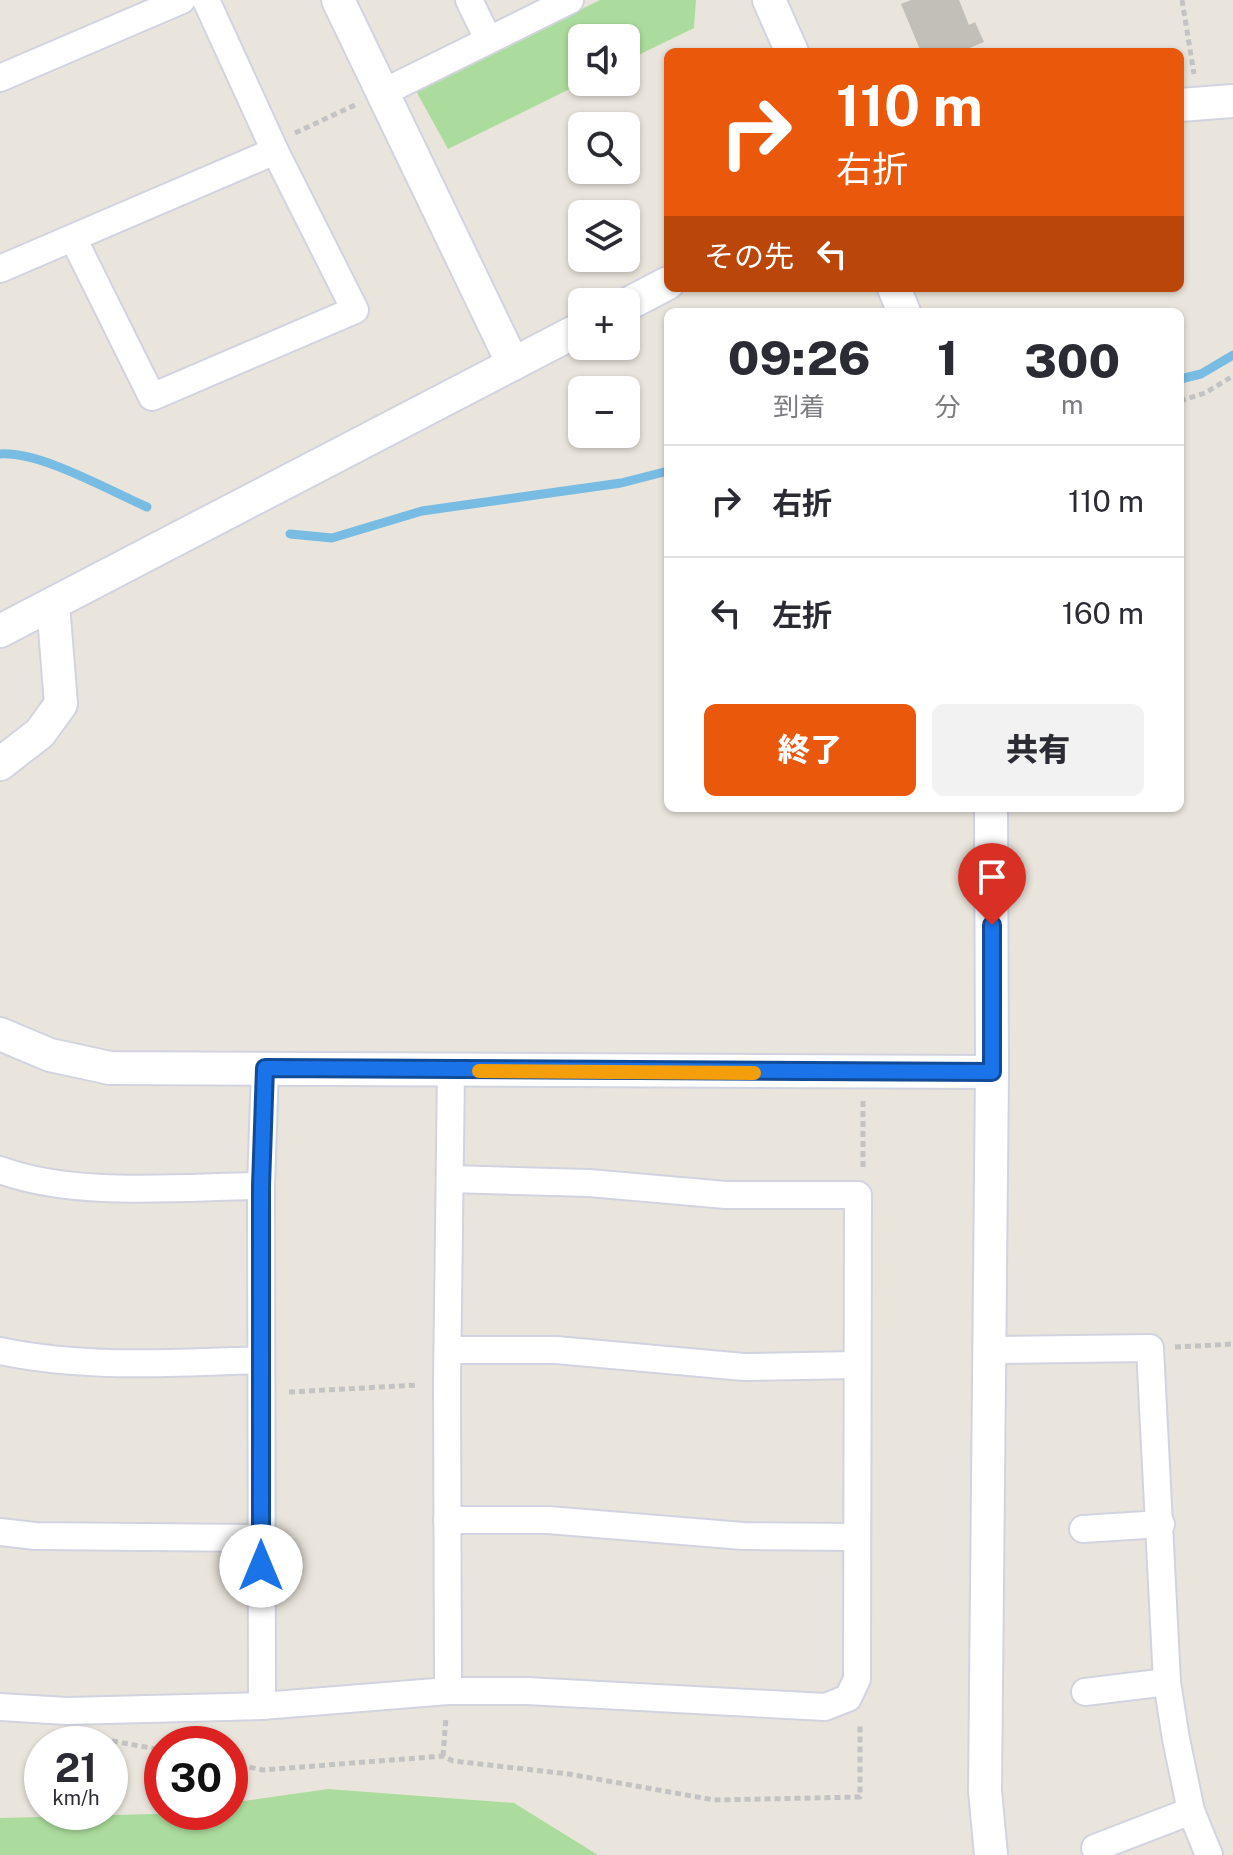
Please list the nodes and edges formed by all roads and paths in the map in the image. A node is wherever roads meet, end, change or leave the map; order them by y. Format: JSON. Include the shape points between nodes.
{"nodes":[{"id":1,"x":182,"y":0,"type":"edge"},
{"id":2,"x":206,"y":0,"type":"edge"},
{"id":3,"x":338,"y":0,"type":"edge"},
{"id":4,"x":469,"y":0,"type":"edge"},
{"id":5,"x":570,"y":0,"type":"edge"},
{"id":6,"x":769,"y":0,"type":"edge"},
{"id":7,"x":1182,"y":0,"type":"edge"},
{"id":8,"x":488,"y":39,"type":"junction"},
{"id":9,"x":790,"y":48,"type":"edge"},
{"id":10,"x":0,"y":78,"type":"edge"},
{"id":11,"x":382,"y":93,"type":"junction"},
{"id":12,"x":1233,"y":101,"type":"edge"},
{"id":13,"x":1189,"y":103,"type":"edge"},
{"id":14,"x":274,"y":148,"type":"junction"},
{"id":15,"x":73,"y":238,"type":"junction"},
{"id":16,"x":0,"y":269,"type":"edge"},
{"id":17,"x":664,"y":285,"type":"edge"},
{"id":18,"x":640,"y":298,"type":"edge"},
{"id":19,"x":568,"y":335,"type":"edge"},
{"id":20,"x":513,"y":364,"type":"junction"},
{"id":21,"x":1233,"y":376,"type":"edge"},
{"id":22,"x":1184,"y":400,"type":"edge"},
{"id":23,"x":53,"y":604,"type":"junction"},
{"id":24,"x":0,"y":631,"type":"edge"},
{"id":25,"x":0,"y":764,"type":"edge"},
{"id":26,"x":991,"y":812,"type":"edge"},
{"id":27,"x":0,"y":1034,"type":"edge"},
{"id":28,"x":265,"y":1068,"type":"junction"},
{"id":29,"x":451,"y":1071,"type":"junction"},
{"id":30,"x":992,"y":1072,"type":"junction"},
{"id":31,"x":863,"y":1073,"type":"junction"},
{"id":32,"x":0,"y":1170,"type":"edge"},
{"id":33,"x":450,"y":1179,"type":"junction"},
{"id":34,"x":261,"y":1186,"type":"junction"},
{"id":35,"x":858,"y":1195,"type":"junction"},
{"id":36,"x":1233,"y":1344,"type":"edge"},
{"id":37,"x":1150,"y":1348,"type":"junction"},
{"id":38,"x":448,"y":1350,"type":"junction"},
{"id":39,"x":989,"y":1350,"type":"junction"},
{"id":40,"x":0,"y":1351,"type":"edge"},
{"id":41,"x":261,"y":1360,"type":"junction"},
{"id":42,"x":857,"y":1365,"type":"junction"},
{"id":43,"x":447,"y":1383,"type":"junction"},
{"id":44,"x":261,"y":1394,"type":"junction"},
{"id":45,"x":447,"y":1520,"type":"junction"},
{"id":46,"x":1161,"y":1524,"type":"junction"},
{"id":47,"x":1083,"y":1529,"type":"dead end"},
{"id":48,"x":0,"y":1532,"type":"edge"},
{"id":49,"x":856,"y":1537,"type":"junction"},
{"id":50,"x":261,"y":1538,"type":"junction"},
{"id":51,"x":1167,"y":1682,"type":"junction"},
{"id":52,"x":448,"y":1691,"type":"junction"},
{"id":53,"x":1085,"y":1692,"type":"dead end"},
{"id":54,"x":848,"y":1698,"type":"junction"},
{"id":55,"x":262,"y":1706,"type":"junction"},
{"id":56,"x":0,"y":1707,"type":"edge"},
{"id":57,"x":443,"y":1756,"type":"junction"},
{"id":58,"x":248,"y":1767,"type":"edge"},
{"id":59,"x":1191,"y":1811,"type":"junction"},
{"id":60,"x":1095,"y":1848,"type":"dead end"},
{"id":61,"x":991,"y":1855,"type":"edge"},
{"id":62,"x":1209,"y":1855,"type":"edge"}],
"edges":[{"from":1,"to":10,"type":"street"},
{"from":2,"to":14,"type":"street"},
{"from":3,"to":11,"type":"street"},
{"from":4,"to":8,"type":"street"},
{"from":5,"to":8,"type":"street"},
{"from":6,"to":9,"type":"street"},
{"from":7,"to":13,"type":"path"},
{"from":8,"to":11,"type":"street"},
{"from":11,"to":14,"type":"path"},
{"from":11,"to":20,"type":"street"},
{"from":12,"to":13,"type":"street"},
{"from":14,"to":15,"type":"street"},
{"from":14,"to":15,"type":"street","via":[[355,310],[152,397]]},
{"from":15,"to":16,"type":"street"},
{"from":17,"to":18,"type":"street"},
{"from":19,"to":20,"type":"street"},
{"from":20,"to":23,"type":"street"},
{"from":21,"to":22,"type":"path"},
{"from":23,"to":24,"type":"street"},
{"from":23,"to":25,"type":"street","via":[[61,704],[40,733]]},
{"from":26,"to":30,"type":"street"},
{"from":27,"to":28,"type":"street","via":[[50,1055],[110,1068]]},
{"from":28,"to":29,"type":"street"},
{"from":28,"to":34,"type":"street"},
{"from":29,"to":31,"type":"street"},
{"from":29,"to":33,"type":"street"},
{"from":30,"to":31,"type":"street"},
{"from":30,"to":39,"type":"street"},
{"from":31,"to":35,"type":"path","via":[[863,1175]]},
{"from":32,"to":34,"type":"street","via":[[42,1183]]},
{"from":33,"to":35,"type":"street","via":[[589,1183],[726,1195]]},
{"from":33,"to":38,"type":"street"},
{"from":34,"to":41,"type":"street"},
{"from":35,"to":42,"type":"street"},
{"from":36,"to":37,"type":"path"},
{"from":37,"to":39,"type":"street"},
{"from":37,"to":46,"type":"street"},
{"from":38,"to":42,"type":"street","via":[[556,1350],[744,1367]]},
{"from":38,"to":43,"type":"street"},
{"from":39,"to":61,"type":"street","via":[[985,1791]]},
{"from":40,"to":41,"type":"street","via":[[62,1360]]},
{"from":41,"to":44,"type":"street"},
{"from":42,"to":49,"type":"street"},
{"from":43,"to":44,"type":"path"},
{"from":43,"to":45,"type":"street"},
{"from":44,"to":50,"type":"street"},
{"from":45,"to":49,"type":"street","via":[[548,1520],[743,1536]]},
{"from":45,"to":52,"type":"street"},
{"from":46,"to":47,"type":"street"},
{"from":46,"to":51,"type":"street"},
{"from":48,"to":50,"type":"street"},
{"from":49,"to":54,"type":"street","via":[[857,1679]]},
{"from":50,"to":55,"type":"street"},
{"from":51,"to":53,"type":"street"},
{"from":51,"to":59,"type":"street"},
{"from":52,"to":54,"type":"street","via":[[825,1707]]},
{"from":52,"to":55,"type":"street"},
{"from":52,"to":57,"type":"path"},
{"from":54,"to":57,"type":"path","via":[[860,1720],[860,1797],[714,1800]]},
{"from":55,"to":56,"type":"street","via":[[67,1711]]},
{"from":57,"to":58,"type":"path","via":[[263,1770]]},
{"from":59,"to":60,"type":"street"},
{"from":59,"to":62,"type":"street"}]}
